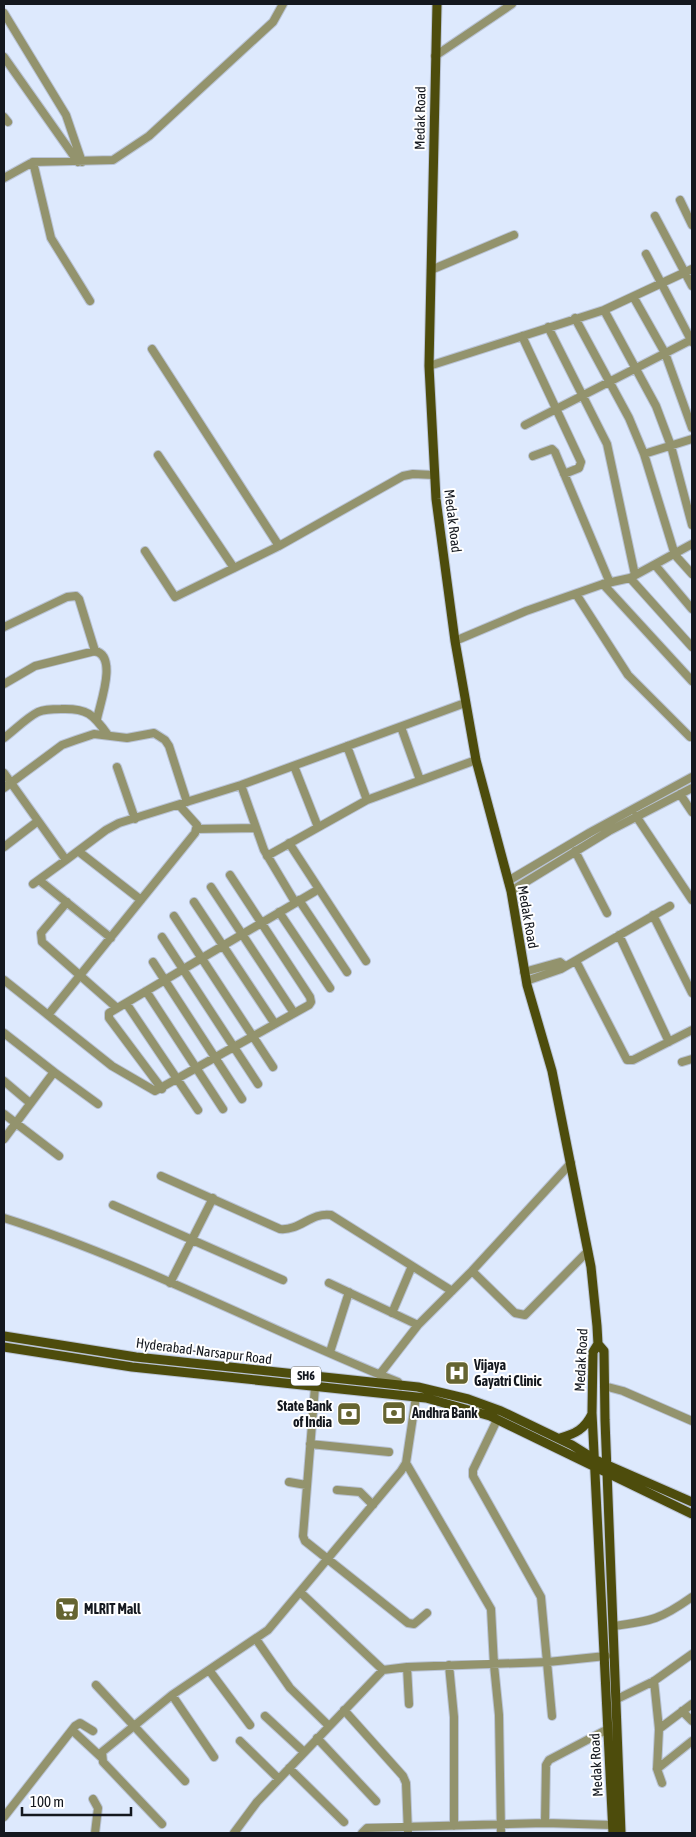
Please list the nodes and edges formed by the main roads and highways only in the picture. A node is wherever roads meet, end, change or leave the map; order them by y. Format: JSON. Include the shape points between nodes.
{"nodes":[{"id":1,"x":437,"y":4,"type":"edge"},
{"id":2,"x":4,"y":1336,"type":"edge"},
{"id":3,"x":598,"y":1344,"type":"junction"},
{"id":4,"x":4,"y":1347,"type":"edge"},
{"id":5,"x":592,"y":1414,"type":"junction"},
{"id":6,"x":560,"y":1438,"type":"junction"},
{"id":7,"x":596,"y":1464,"type":"junction"},
{"id":8,"x":608,"y":1469,"type":"junction"},
{"id":9,"x":692,"y":1502,"type":"edge"},
{"id":10,"x":692,"y":1514,"type":"edge"},
{"id":11,"x":607,"y":1715,"type":"junction"},
{"id":12,"x":618,"y":1716,"type":"junction"},
{"id":13,"x":612,"y":1829,"type":"edge"},
{"id":14,"x":621,"y":1833,"type":"edge"}],
"edges":[{"from":1,"to":3,"type":"main road","name":"Medak Road","via":[[429,366],[434,475],[465,703],[476,760],[511,891],[525,976],[552,1071],[588,1251]]},
{"from":2,"to":6,"type":"main road","name":"Hyderabad-Narsapur Road","number":"SH6","via":[[136,1357],[418,1387],[468,1399]]},
{"from":3,"to":5,"type":"main road","name":"Medak Road","via":[[594,1352]]},
{"from":3,"to":8,"type":"main road","via":[[604,1351]]},
{"from":4,"to":7,"type":"main road","name":"Hyderabad-Narsapur Road","number":"SH6","via":[[122,1365],[416,1397],[478,1412]]},
{"from":5,"to":6,"type":"main road","via":[[579,1431]]},
{"from":5,"to":7,"type":"main road","name":"Medak Road"},
{"from":6,"to":7,"type":"main road","name":"Hyderabad-Narsapur Road","number":"SH6"},
{"from":7,"to":8,"type":"main road"},
{"from":7,"to":11,"type":"main road","name":"Medak Road"},
{"from":8,"to":9,"type":"main road"},
{"from":8,"to":10,"type":"main road"},
{"from":8,"to":12,"type":"main road"},
{"from":11,"to":12,"type":"main road"},
{"from":11,"to":13,"type":"main road","name":"Medak Road"},
{"from":12,"to":14,"type":"main road"}]}
